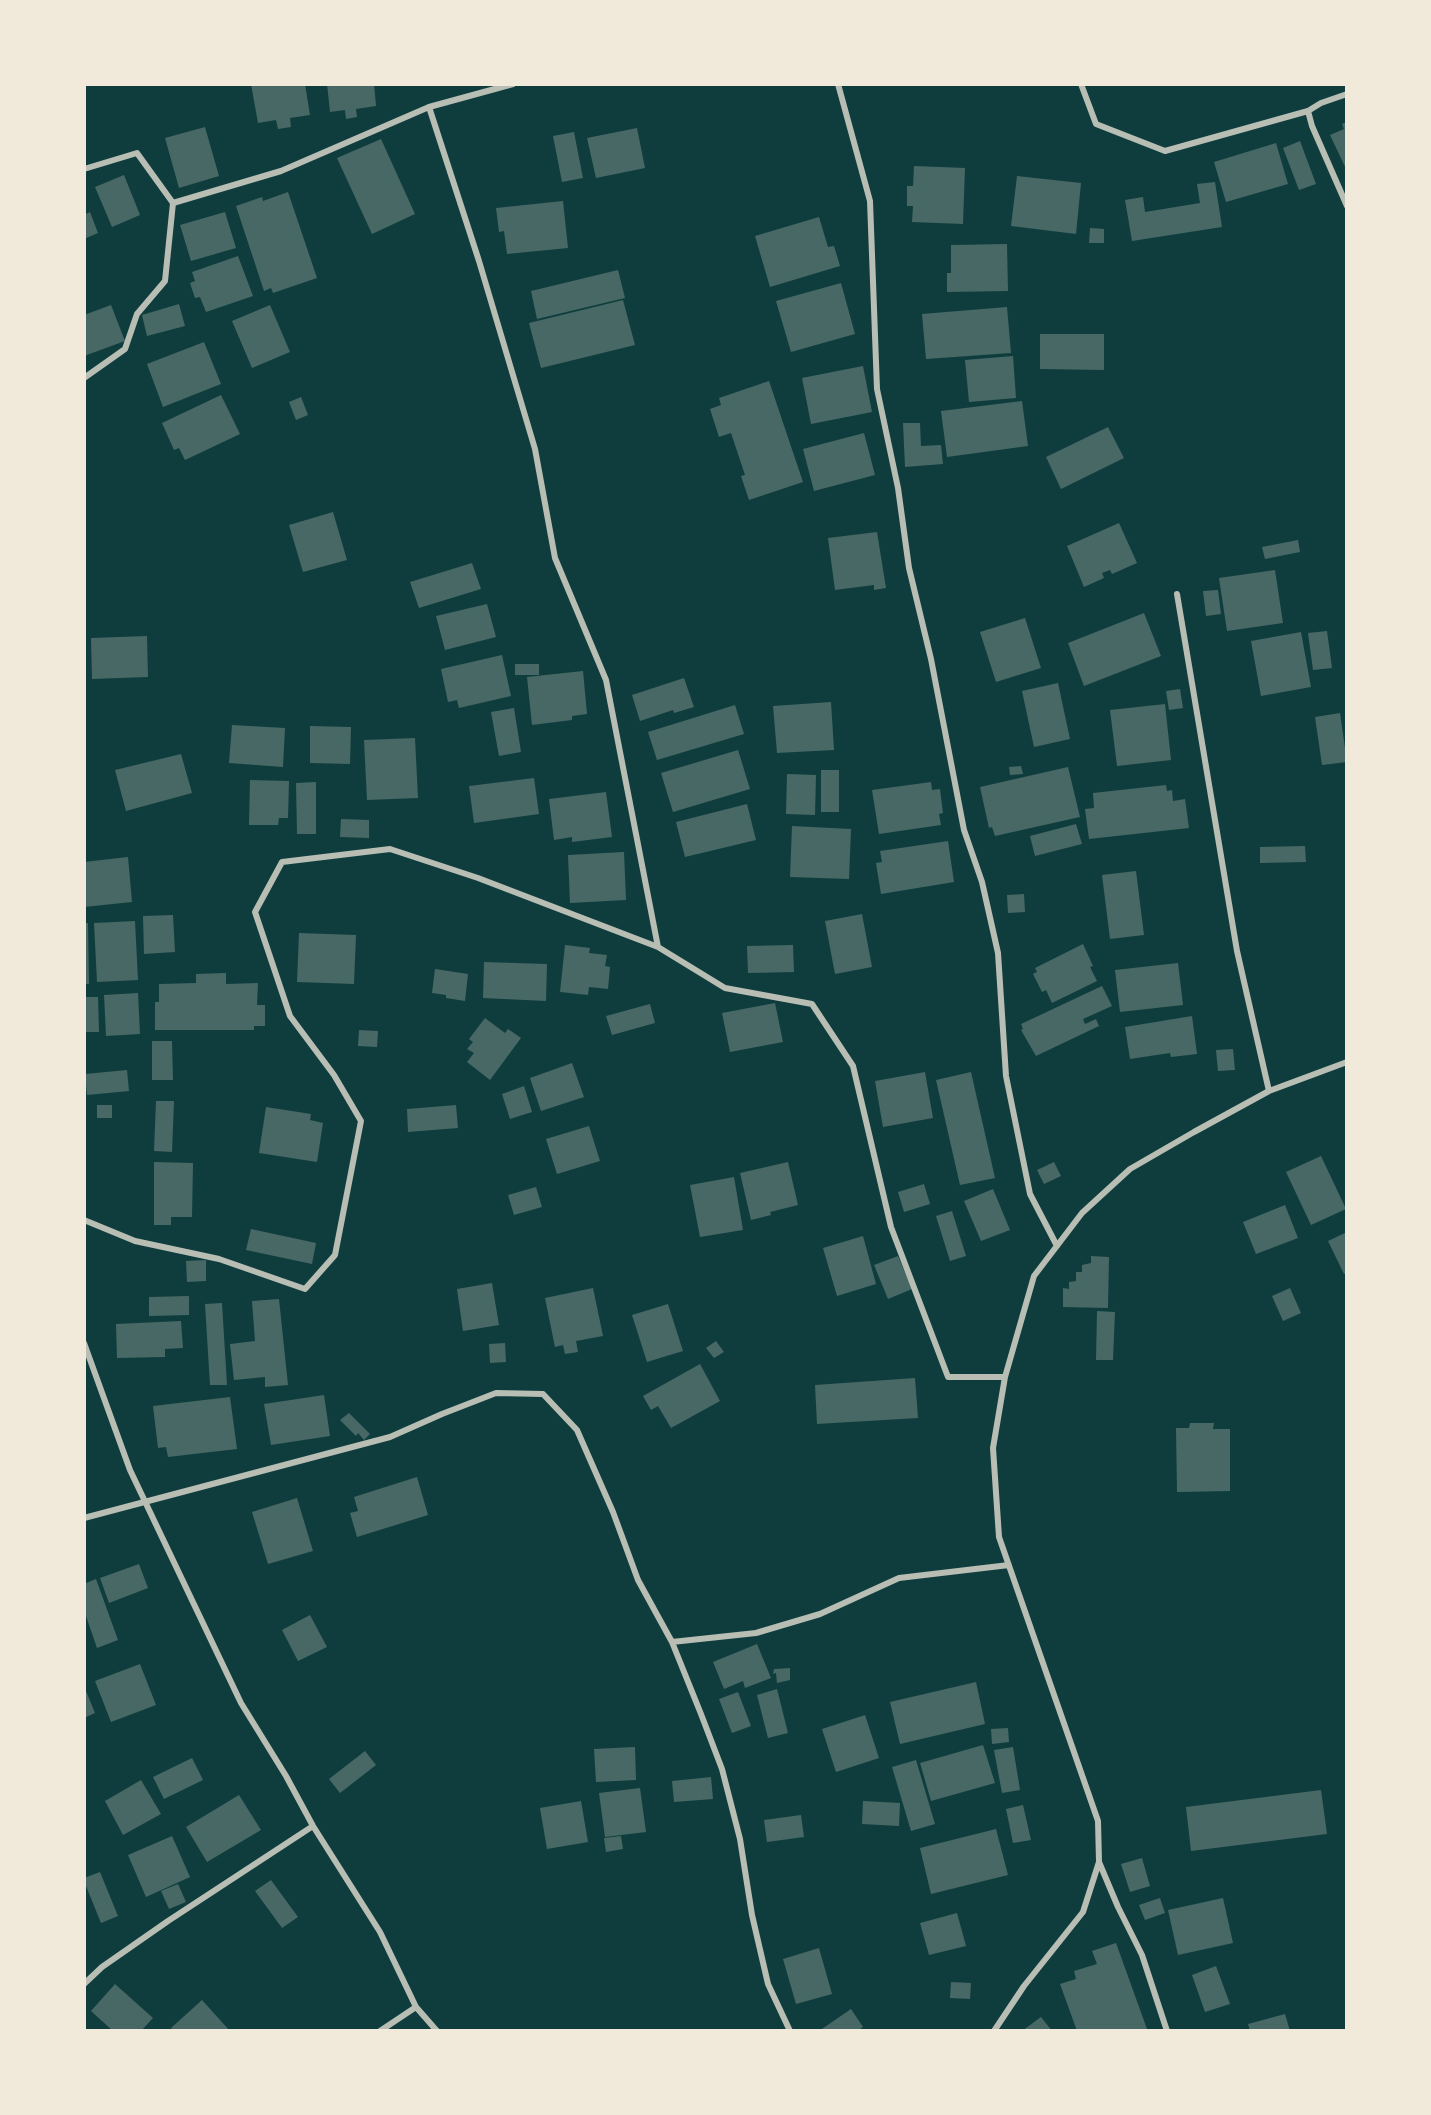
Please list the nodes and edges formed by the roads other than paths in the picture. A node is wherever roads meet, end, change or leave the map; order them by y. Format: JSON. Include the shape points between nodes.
{"nodes":[{"id":1,"x":513,"y":84,"type":"edge"},
{"id":2,"x":838,"y":84,"type":"edge"},
{"id":3,"x":1081,"y":84,"type":"edge"},
{"id":4,"x":1347,"y":94,"type":"edge"},
{"id":5,"x":429,"y":107,"type":"junction"},
{"id":6,"x":1308,"y":111,"type":"junction"},
{"id":7,"x":84,"y":169,"type":"edge"},
{"id":8,"x":173,"y":203,"type":"junction"},
{"id":9,"x":1347,"y":206,"type":"edge"},
{"id":10,"x":84,"y":378,"type":"edge"},
{"id":11,"x":1177,"y":594,"type":"dead end"},
{"id":12,"x":658,"y":947,"type":"junction"},
{"id":13,"x":1347,"y":1062,"type":"edge"},
{"id":14,"x":1269,"y":1091,"type":"junction"},
{"id":15,"x":84,"y":1220,"type":"edge"},
{"id":16,"x":1057,"y":1246,"type":"junction"},
{"id":17,"x":84,"y":1343,"type":"edge"},
{"id":18,"x":1005,"y":1377,"type":"junction"},
{"id":19,"x":146,"y":1503,"type":"junction"},
{"id":20,"x":84,"y":1518,"type":"edge"},
{"id":21,"x":1009,"y":1565,"type":"junction"},
{"id":22,"x":672,"y":1642,"type":"junction"},
{"id":23,"x":313,"y":1826,"type":"junction"},
{"id":24,"x":1099,"y":1862,"type":"junction"},
{"id":25,"x":84,"y":1984,"type":"edge"},
{"id":26,"x":416,"y":2007,"type":"junction"},
{"id":27,"x":380,"y":2031,"type":"edge"},
{"id":28,"x":437,"y":2031,"type":"edge"},
{"id":29,"x":790,"y":2031,"type":"edge"},
{"id":30,"x":994,"y":2031,"type":"edge"},
{"id":31,"x":1167,"y":2031,"type":"edge"}],
"edges":[{"from":1,"to":5,"type":"street"},
{"from":2,"to":16,"type":"street","via":[[870,201],[878,388],[909,568],[964,830],[982,882],[998,953],[1006,1076],[1030,1194]]},
{"from":3,"to":6,"type":"street","via":[[1096,124],[1165,152]]},
{"from":4,"to":6,"type":"street"},
{"from":5,"to":8,"type":"street","via":[[281,171]]},
{"from":5,"to":12,"type":"street","via":[[535,449],[555,558],[606,680]]},
{"from":6,"to":9,"type":"street"},
{"from":7,"to":8,"type":"street","via":[[137,153]]},
{"from":8,"to":10,"type":"street","via":[[165,281],[137,314],[125,349]]},
{"from":11,"to":14,"type":"street","via":[[1237,951]]},
{"from":12,"to":15,"type":"street","via":[[390,849],[282,862],[255,912],[290,1016],[334,1075],[361,1121],[335,1255],[305,1289],[219,1259],[135,1241]]},
{"from":12,"to":18,"type":"street","via":[[725,988],[812,1004],[853,1066],[891,1227],[948,1377]]},
{"from":13,"to":14,"type":"street"},
{"from":14,"to":16,"type":"street","via":[[1130,1170],[1082,1213]]},
{"from":16,"to":18,"type":"street","via":[[1034,1276]]},
{"from":17,"to":19,"type":"street"},
{"from":18,"to":21,"type":"street","via":[[993,1448],[999,1537]]},
{"from":19,"to":20,"type":"street"},
{"from":19,"to":22,"type":"street","via":[[390,1437],[496,1393],[543,1394],[578,1430],[638,1580]]},
{"from":19,"to":23,"type":"street","via":[[241,1703]]},
{"from":21,"to":22,"type":"street","via":[[899,1578],[820,1614],[756,1633]]},
{"from":21,"to":24,"type":"street","via":[[1098,1821]]},
{"from":22,"to":29,"type":"street","via":[[722,1769],[768,1984]]},
{"from":23,"to":25,"type":"street","via":[[168,1921]]},
{"from":23,"to":26,"type":"street","via":[[381,1932]]},
{"from":24,"to":30,"type":"street","via":[[1083,1912]]},
{"from":24,"to":31,"type":"street","via":[[1142,1954]]},
{"from":26,"to":27,"type":"street"},
{"from":26,"to":28,"type":"street"}]}
